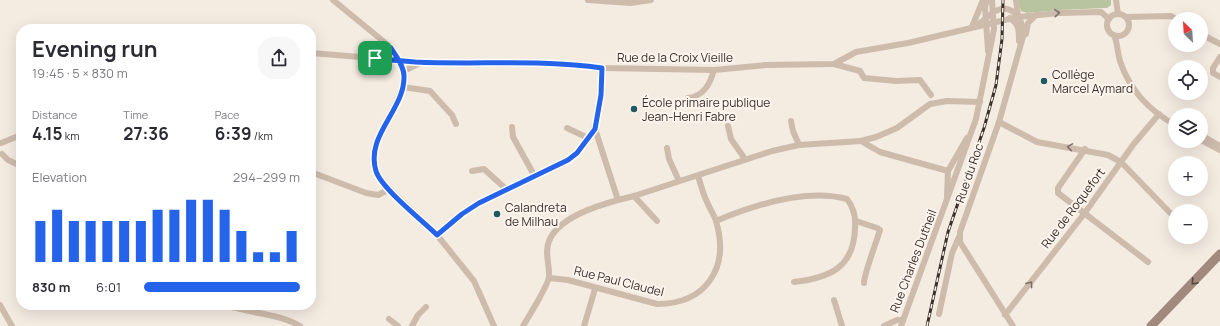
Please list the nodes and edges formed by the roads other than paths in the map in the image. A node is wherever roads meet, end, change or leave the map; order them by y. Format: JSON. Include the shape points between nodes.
{"nodes":[{"id":1,"x":334,"y":0,"type":"edge"},
{"id":2,"x":588,"y":0,"type":"edge"},
{"id":3,"x":651,"y":0,"type":"edge"},
{"id":4,"x":983,"y":0,"type":"edge"},
{"id":5,"x":987,"y":0,"type":"edge"},
{"id":6,"x":992,"y":0,"type":"edge"},
{"id":7,"x":1012,"y":0,"type":"edge"},
{"id":8,"x":1016,"y":0,"type":"edge"},
{"id":9,"x":1116,"y":0,"type":"edge"},
{"id":10,"x":1003,"y":9,"type":"junction"},
{"id":11,"x":994,"y":12,"type":"junction"},
{"id":12,"x":1118,"y":14,"type":"junction"},
{"id":13,"x":1036,"y":15,"type":"junction"},
{"id":14,"x":1168,"y":16,"type":"edge"},
{"id":15,"x":1018,"y":17,"type":"junction"},
{"id":16,"x":1010,"y":18,"type":"junction"},
{"id":17,"x":1109,"y":19,"type":"junction"},
{"id":18,"x":1129,"y":19,"type":"junction"},
{"id":19,"x":986,"y":21,"type":"junction"},
{"id":20,"x":995,"y":21,"type":"junction"},
{"id":21,"x":972,"y":27,"type":"junction"},
{"id":22,"x":1114,"y":34,"type":"junction"},
{"id":23,"x":1122,"y":34,"type":"junction"},
{"id":24,"x":1208,"y":38,"type":"edge"},
{"id":25,"x":1118,"y":43,"type":"junction"},
{"id":26,"x":1220,"y":44,"type":"edge"},
{"id":27,"x":391,"y":48,"type":"junction"},
{"id":28,"x":1018,"y":52,"type":"junction"},
{"id":29,"x":316,"y":53,"type":"edge"},
{"id":30,"x":1220,"y":57,"type":"edge"},
{"id":31,"x":375,"y":58,"type":"junction"},
{"id":32,"x":399,"y":61,"type":"junction"},
{"id":33,"x":421,"y":62,"type":"junction"},
{"id":34,"x":834,"y":64,"type":"junction"},
{"id":35,"x":988,"y":64,"type":"junction"},
{"id":36,"x":602,"y":68,"type":"junction"},
{"id":37,"x":403,"y":69,"type":"junction"},
{"id":38,"x":714,"y":70,"type":"junction"},
{"id":39,"x":1220,"y":77,"type":"edge"},
{"id":40,"x":403,"y":87,"type":"junction"},
{"id":41,"x":931,"y":95,"type":"dead end"},
{"id":42,"x":688,"y":98,"type":"dead end"},
{"id":43,"x":980,"y":102,"type":"junction"},
{"id":44,"x":1159,"y":114,"type":"junction"},
{"id":45,"x":1168,"y":118,"type":"edge"},
{"id":46,"x":1168,"y":120,"type":"edge"},
{"id":47,"x":792,"y":121,"type":"dead end"},
{"id":48,"x":999,"y":122,"type":"junction"},
{"id":49,"x":456,"y":124,"type":"dead end"},
{"id":50,"x":974,"y":125,"type":"junction"},
{"id":51,"x":728,"y":126,"type":"dead end"},
{"id":52,"x":512,"y":127,"type":"dead end"},
{"id":53,"x":567,"y":128,"type":"dead end"},
{"id":54,"x":595,"y":129,"type":"junction"},
{"id":55,"x":16,"y":138,"type":"edge"},
{"id":56,"x":588,"y":138,"type":"junction"},
{"id":57,"x":1208,"y":139,"type":"edge"},
{"id":58,"x":861,"y":141,"type":"junction"},
{"id":59,"x":1,"y":143,"type":"edge"},
{"id":60,"x":1208,"y":144,"type":"edge"},
{"id":61,"x":799,"y":145,"type":"junction"},
{"id":62,"x":1220,"y":146,"type":"edge"},
{"id":63,"x":667,"y":148,"type":"dead end"},
{"id":64,"x":1085,"y":149,"type":"junction"},
{"id":65,"x":1220,"y":150,"type":"edge"},
{"id":66,"x":1,"y":155,"type":"edge"},
{"id":67,"x":745,"y":159,"type":"junction"},
{"id":68,"x":1121,"y":162,"type":"junction"},
{"id":69,"x":16,"y":164,"type":"edge"},
{"id":70,"x":472,"y":171,"type":"dead end"},
{"id":71,"x":948,"y":171,"type":"junction"},
{"id":72,"x":316,"y":174,"type":"edge"},
{"id":73,"x":534,"y":175,"type":"junction"},
{"id":74,"x":698,"y":176,"type":"junction"},
{"id":75,"x":679,"y":181,"type":"junction"},
{"id":76,"x":390,"y":189,"type":"junction"},
{"id":77,"x":506,"y":189,"type":"junction"},
{"id":78,"x":634,"y":196,"type":"junction"},
{"id":79,"x":618,"y":200,"type":"junction"},
{"id":80,"x":946,"y":204,"type":"junction"},
{"id":81,"x":1168,"y":211,"type":"edge"},
{"id":82,"x":1084,"y":214,"type":"junction"},
{"id":83,"x":716,"y":220,"type":"junction"},
{"id":84,"x":657,"y":221,"type":"dead end"},
{"id":85,"x":856,"y":222,"type":"junction"},
{"id":86,"x":437,"y":235,"type":"junction"},
{"id":87,"x":959,"y":237,"type":"junction"},
{"id":88,"x":1220,"y":254,"type":"edge"},
{"id":89,"x":1148,"y":262,"type":"dead end"},
{"id":90,"x":549,"y":278,"type":"junction"},
{"id":91,"x":794,"y":282,"type":"dead end"},
{"id":92,"x":864,"y":282,"type":"dead end"},
{"id":93,"x":595,"y":289,"type":"junction"},
{"id":94,"x":834,"y":300,"type":"dead end"},
{"id":95,"x":0,"y":305,"type":"edge"},
{"id":96,"x":426,"y":307,"type":"dead end"},
{"id":97,"x":238,"y":310,"type":"edge"},
{"id":98,"x":939,"y":314,"type":"dead end"},
{"id":99,"x":1005,"y":314,"type":"junction"},
{"id":100,"x":490,"y":316,"type":"junction"},
{"id":101,"x":389,"y":319,"type":"dead end"},
{"id":102,"x":902,"y":323,"type":"edge"},
{"id":103,"x":12,"y":326,"type":"edge"},
{"id":104,"x":300,"y":326,"type":"edge"},
{"id":105,"x":398,"y":326,"type":"edge"},
{"id":106,"x":412,"y":326,"type":"edge"},
{"id":107,"x":491,"y":326,"type":"edge"},
{"id":108,"x":494,"y":326,"type":"edge"},
{"id":109,"x":523,"y":326,"type":"edge"},
{"id":110,"x":584,"y":326,"type":"edge"},
{"id":111,"x":842,"y":326,"type":"edge"},
{"id":112,"x":884,"y":326,"type":"edge"},
{"id":113,"x":1012,"y":326,"type":"edge"},
{"id":114,"x":1151,"y":326,"type":"edge"}],
"edges":[{"from":1,"to":27,"type":"street"},
{"from":2,"to":3,"type":"street","via":[[630,3]]},
{"from":4,"to":21,"type":"street"},
{"from":5,"to":19,"type":"street","name":"Rue Charles Dutheil"},
{"from":6,"to":11,"type":"street","name":"Rue Charles Dutheil"},
{"from":7,"to":10,"type":"street","via":[[1010,5]]},
{"from":8,"to":15,"type":"street","name":"Rue du Roc"},
{"from":9,"to":12,"type":"street"},
{"from":10,"to":11,"type":"street","name":"Rue de la Croix Vieille"},
{"from":10,"to":15,"type":"street","via":[[1012,10]]},
{"from":11,"to":19,"type":"street","name":"Rue de la Croix Vieille"},
{"from":11,"to":20,"type":"street","name":"Rue Charles Dutheil"},
{"from":12,"to":17,"type":"street"},
{"from":12,"to":18,"type":"street"},
{"from":13,"to":15,"type":"street","name":"Rue de la Croix Vieille"},
{"from":13,"to":17,"type":"street","name":"Rue de la Croix Vieille","one_way":true,"via":[[1100,12]]},
{"from":13,"to":28,"type":"street","via":[[1028,23]]},
{"from":14,"to":18,"type":"street"},
{"from":15,"to":16,"type":"street","name":"Rue de la Croix Vieille"},
{"from":15,"to":28,"type":"street","name":"Rue du Roc","via":[[1023,23],[1024,33]]},
{"from":16,"to":20,"type":"street","name":"Rue de la Croix Vieille"},
{"from":16,"to":28,"type":"street","via":[[1019,30]]},
{"from":17,"to":22,"type":"street","via":[[1108,29]]},
{"from":18,"to":23,"type":"street","via":[[1127,30]]},
{"from":19,"to":20,"type":"street","name":"Rue de la Croix Vieille"},
{"from":19,"to":21,"type":"street","name":"Rue de la Croix Vieille"},
{"from":19,"to":35,"type":"street","name":"Rue Charles Dutheil"},
{"from":20,"to":35,"type":"street","name":"Rue Charles Dutheil"},
{"from":21,"to":34,"type":"street","name":"Rue de la Croix Vieille","via":[[908,43],[856,52]]},
{"from":22,"to":23,"type":"street"},
{"from":22,"to":25,"type":"street"},
{"from":23,"to":25,"type":"street"},
{"from":24,"to":26,"type":"street"},
{"from":25,"to":44,"type":"street","via":[[1119,59],[1131,87]]},
{"from":27,"to":31,"type":"street"},
{"from":27,"to":32,"type":"street"},
{"from":28,"to":48,"type":"street","name":"Rue du Roc"},
{"from":29,"to":31,"type":"street","name":"Rue de la Croix Vieille"},
{"from":30,"to":39,"type":"street","via":[[1212,68],[1213,74]]},
{"from":31,"to":32,"type":"street","name":"Rue de la Croix Vieille"},
{"from":32,"to":33,"type":"street","name":"Rue de la Croix Vieille"},
{"from":32,"to":37,"type":"street"},
{"from":33,"to":36,"type":"street","name":"Rue de la Croix Vieille","via":[[576,64]]},
{"from":33,"to":37,"type":"street","name":"Rue de la Croix Vieille"},
{"from":34,"to":38,"type":"street","name":"Rue de la Croix Vieille","via":[[766,65]]},
{"from":34,"to":41,"type":"street","via":[[860,71],[864,78],[920,80]]},
{"from":35,"to":43,"type":"street","name":"Rue Charles Dutheil"},
{"from":36,"to":38,"type":"street","name":"Rue de la Croix Vieille"},
{"from":36,"to":54,"type":"street","via":[[601,100]]},
{"from":37,"to":40,"type":"street"},
{"from":38,"to":42,"type":"street","via":[[710,84],[696,97]]},
{"from":40,"to":49,"type":"street","via":[[430,91],[452,115]]},
{"from":40,"to":76,"type":"street","via":[[379,136],[375,150],[376,171]]},
{"from":43,"to":50,"type":"street","name":"Rue Charles Dutheil"},
{"from":43,"to":58,"type":"street","via":[[930,104],[897,128]]},
{"from":44,"to":45,"type":"street"},
{"from":44,"to":46,"type":"street"},
{"from":44,"to":68,"type":"street","name":"Rue de Roquefort"},
{"from":47,"to":61,"type":"street"},
{"from":64,"to":48,"type":"street","one_way":true,"via":[[1037,142]]},
{"from":48,"to":87,"type":"street","name":"Rue du Roc"},
{"from":50,"to":71,"type":"street","name":"Rue Charles Dutheil"},
{"from":50,"to":80,"type":"street","name":"Rue Charles Dutheil"},
{"from":51,"to":67,"type":"street","via":[[731,139]]},
{"from":52,"to":73,"type":"street","via":[[513,137]]},
{"from":53,"to":56,"type":"street"},
{"from":54,"to":56,"type":"street"},
{"from":54,"to":79,"type":"street"},
{"from":55,"to":59,"type":"street"},
{"from":56,"to":73,"type":"street","via":[[582,148],[568,160]]},
{"from":57,"to":62,"type":"street"},
{"from":58,"to":61,"type":"street"},
{"from":58,"to":71,"type":"street","via":[[880,152]]},
{"from":59,"to":66,"type":"street"},
{"from":60,"to":65,"type":"street"},
{"from":61,"to":67,"type":"street"},
{"from":63,"to":75,"type":"street"},
{"from":64,"to":68,"type":"street","via":[[1108,155]]},
{"from":64,"to":82,"type":"street","via":[[1058,188],[1058,193]]},
{"from":66,"to":69,"type":"street"},
{"from":67,"to":74,"type":"street"},
{"from":68,"to":81,"type":"street"},
{"from":68,"to":82,"type":"street","name":"Rue de Roquefort"},
{"from":70,"to":77,"type":"street","via":[[484,169]]},
{"from":71,"to":80,"type":"street","name":"Rue Charles Dutheil"},
{"from":72,"to":76,"type":"street","via":[[366,193],[378,195]]},
{"from":73,"to":77,"type":"street"},
{"from":74,"to":75,"type":"street"},
{"from":74,"to":83,"type":"street","name":"Rue Paul Claudel"},
{"from":75,"to":78,"type":"street"},
{"from":76,"to":86,"type":"street"},
{"from":77,"to":86,"type":"street","via":[[462,214]]},
{"from":78,"to":79,"type":"street"},
{"from":78,"to":84,"type":"street"},
{"from":79,"to":90,"type":"street","via":[[572,217],[557,228],[549,241]]},
{"from":80,"to":102,"type":"street","name":"Rue Charles Dutheil"},
{"from":82,"to":89,"type":"street"},
{"from":99,"to":82,"type":"street","name":"Rue de Roquefort","one_way":true},
{"from":83,"to":85,"type":"street","via":[[757,205],[790,198],[837,196],[847,199],[852,204]]},
{"from":83,"to":93,"type":"street","name":"Rue Paul Claudel","via":[[720,238],[718,263],[708,283],[689,299],[657,304]]},
{"from":85,"to":91,"type":"street","via":[[855,241],[849,256],[837,270],[827,276]]},
{"from":85,"to":92,"type":"street","via":[[880,230],[864,274]]},
{"from":86,"to":100,"type":"street","via":[[474,281]]},
{"from":87,"to":98,"type":"street","name":"Rue du Roc","via":[[952,253]]},
{"from":87,"to":99,"type":"street","via":[[962,247]]},
{"from":88,"to":114,"type":"street","one_way":true},
{"from":90,"to":93,"type":"street","name":"Rue Paul Claudel","via":[[568,280]]},
{"from":90,"to":109,"type":"street"},
{"from":93,"to":110,"type":"street"},
{"from":94,"to":111,"type":"street"},
{"from":95,"to":103,"type":"street"},
{"from":96,"to":106,"type":"street"},
{"from":97,"to":104,"type":"street","via":[[265,314]]},
{"from":99,"to":113,"type":"street"},
{"from":100,"to":107,"type":"street"},
{"from":100,"to":108,"type":"street"},
{"from":101,"to":105,"type":"street"},
{"from":102,"to":112,"type":"street","via":[[897,320]]}]}
